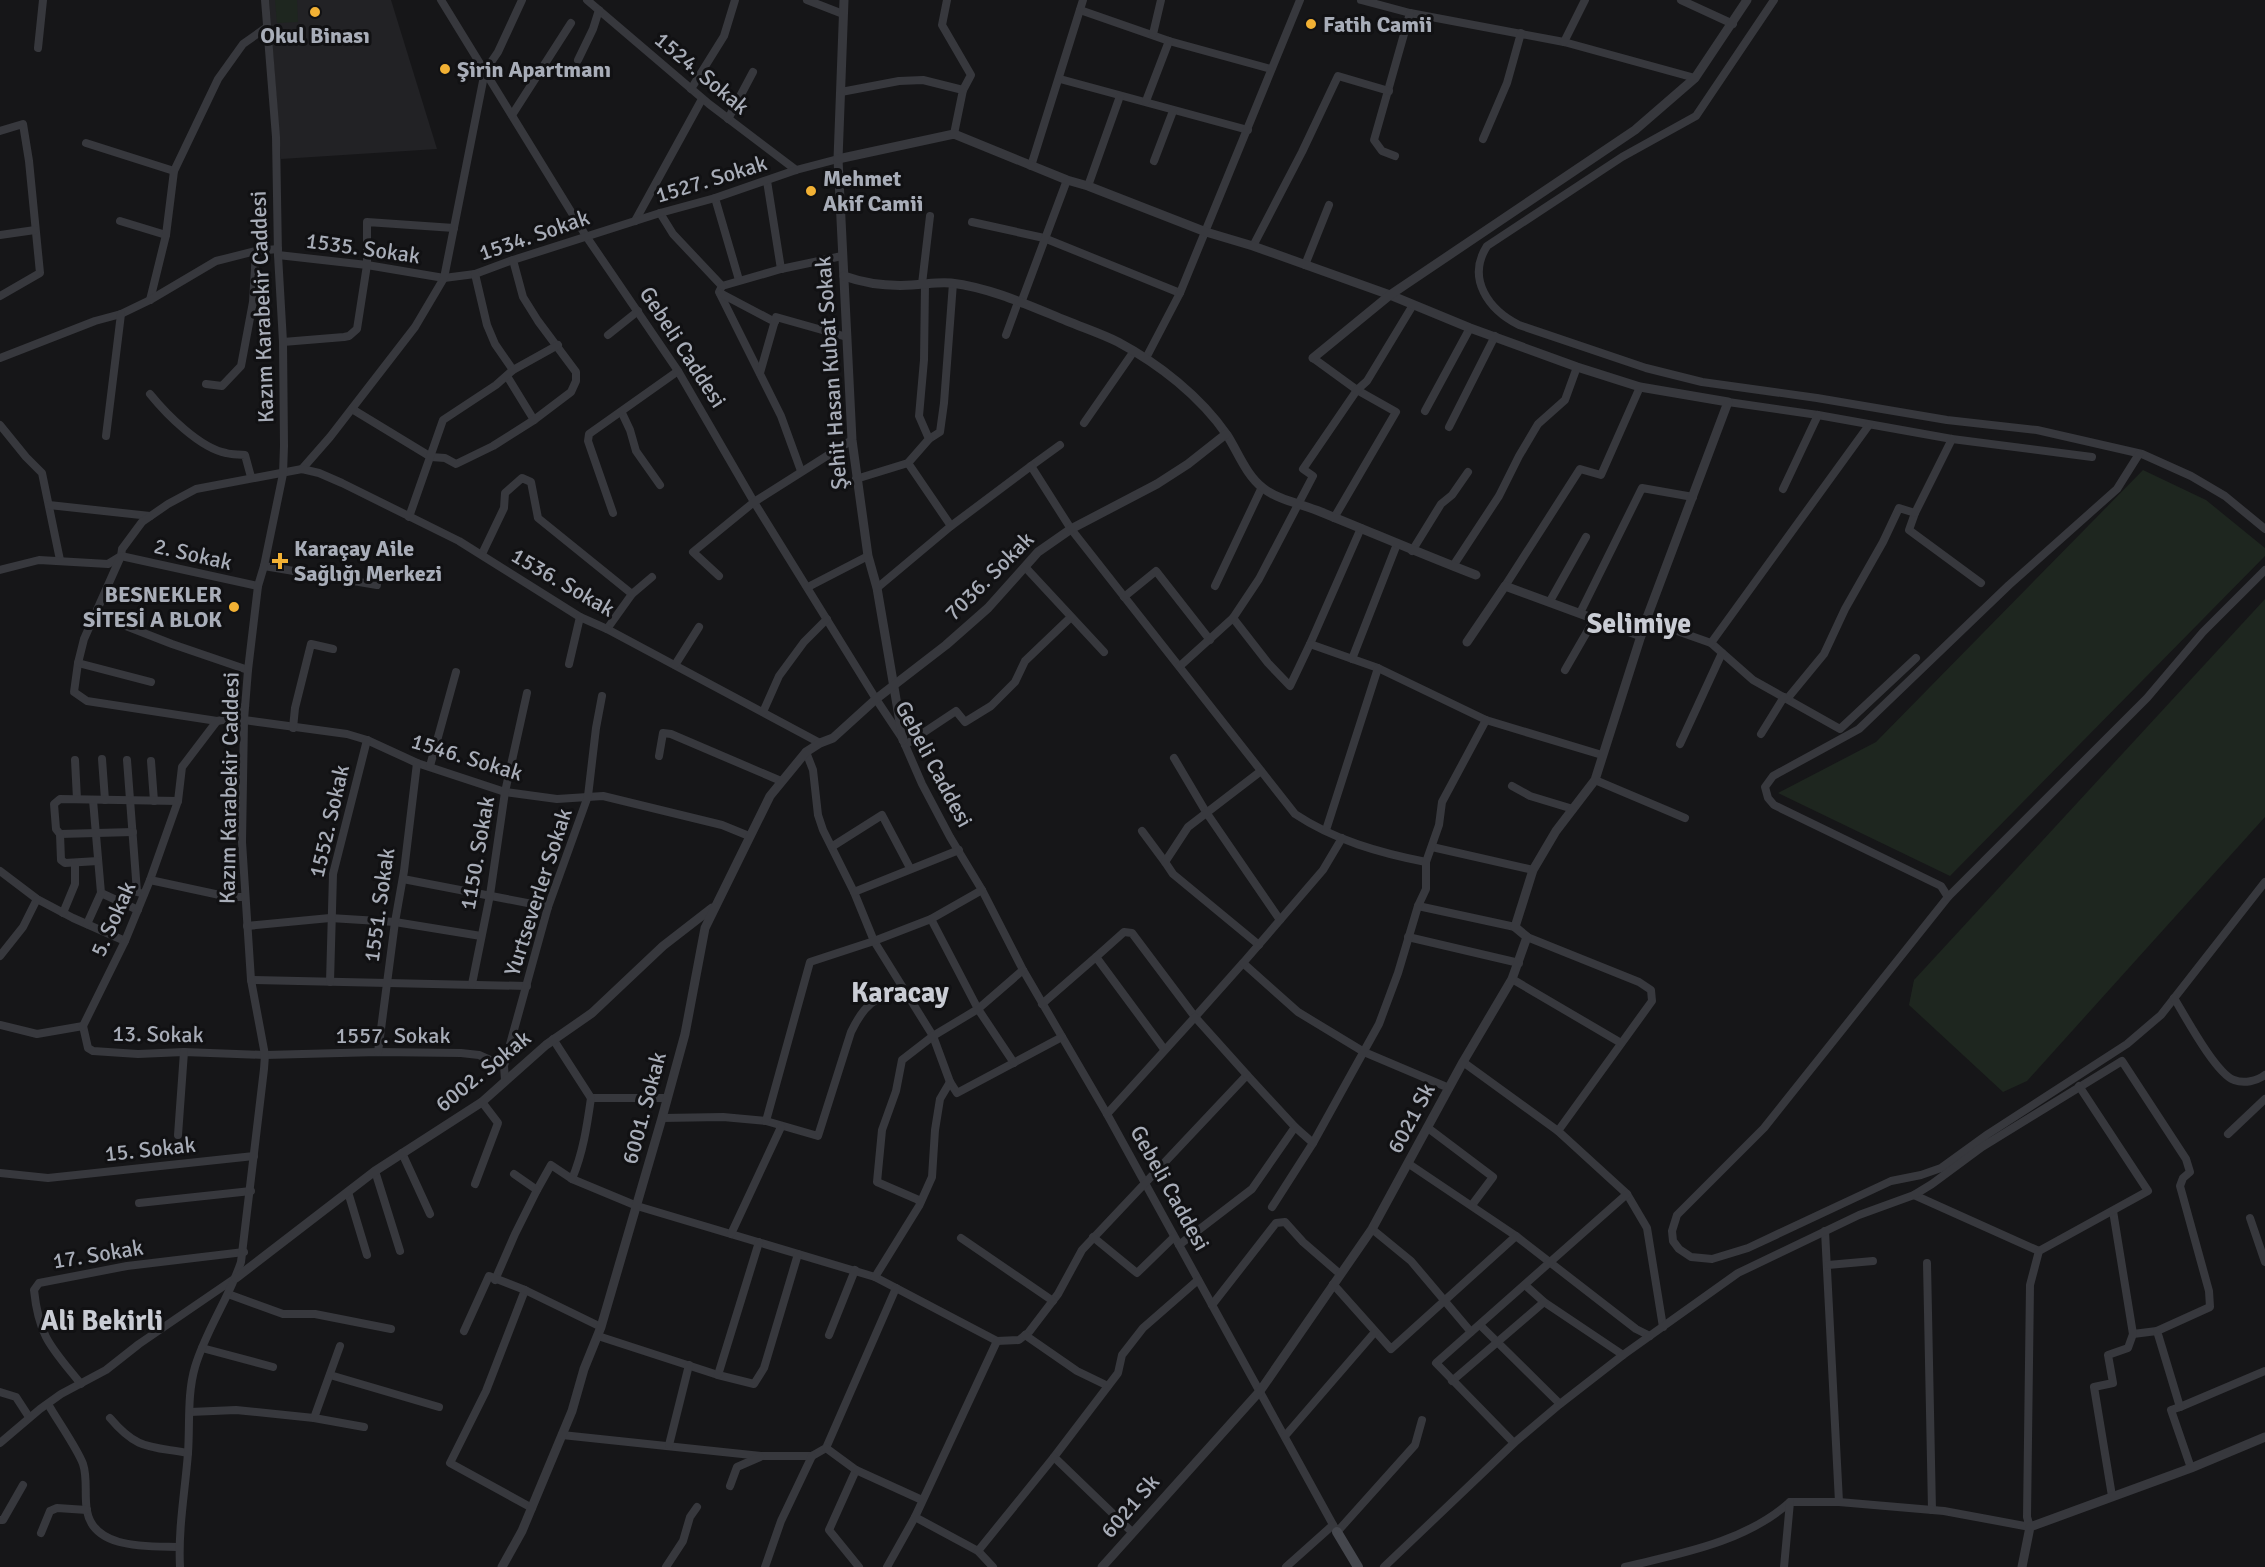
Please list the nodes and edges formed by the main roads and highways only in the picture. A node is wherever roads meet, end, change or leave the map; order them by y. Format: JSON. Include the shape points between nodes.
{"nodes":[{"id":1,"x":1335,"y":1528,"type":"road end"},
{"id":2,"x":1359,"y":1567,"type":"edge"}],
"edges":[{"from":1,"to":2,"type":"main road","name":"Gebeli Caddesi"}]}
